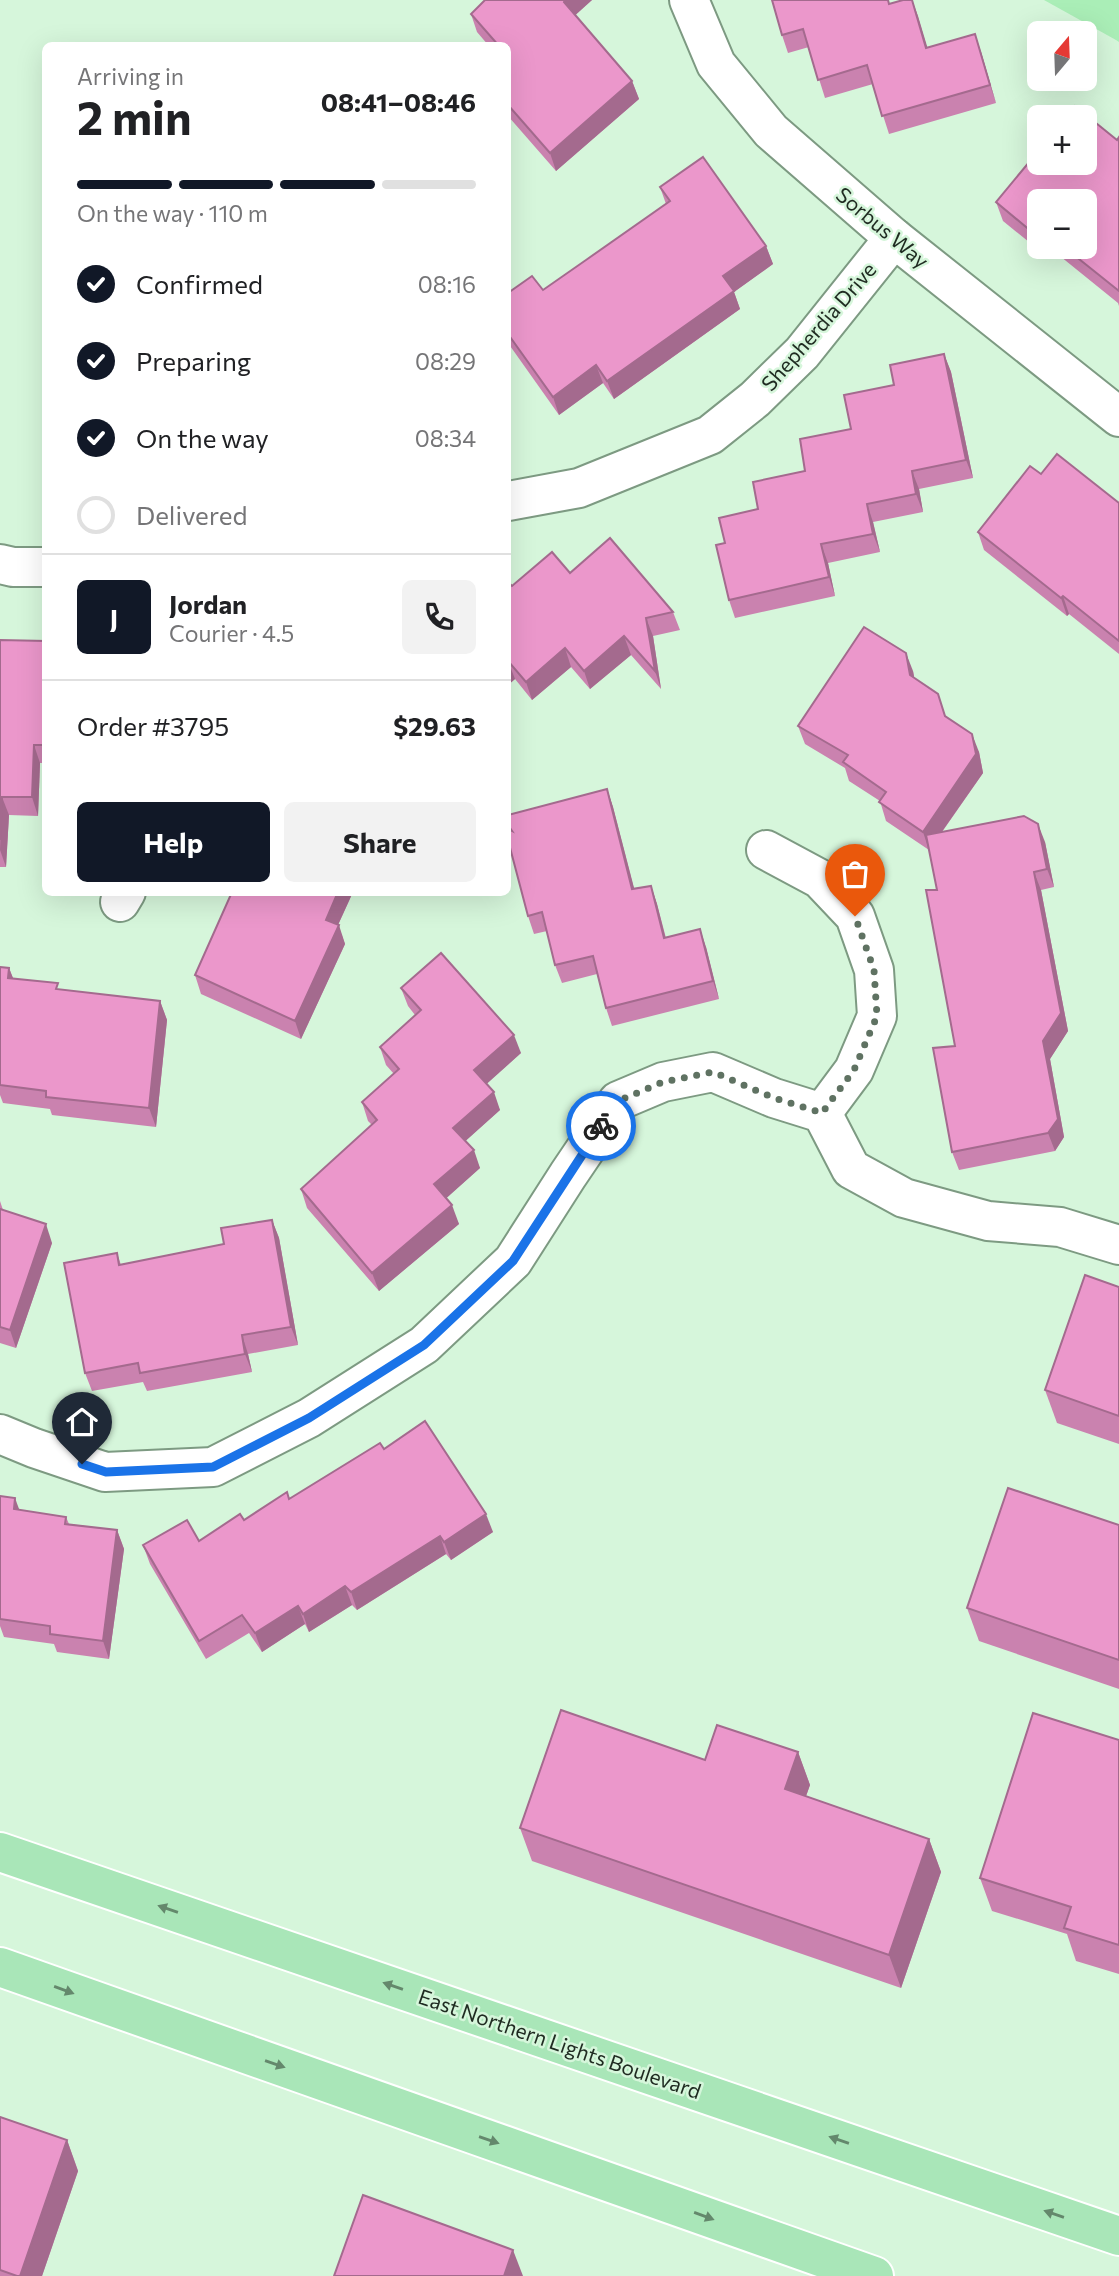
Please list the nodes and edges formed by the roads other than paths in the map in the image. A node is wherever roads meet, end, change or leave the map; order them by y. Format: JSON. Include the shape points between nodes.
{"nodes":[{"id":1,"x":689,"y":0,"type":"edge"},
{"id":2,"x":894,"y":238,"type":"junction"},
{"id":3,"x":1119,"y":417,"type":"edge"},
{"id":4,"x":511,"y":500,"type":"edge"},
{"id":5,"x":0,"y":564,"type":"edge"},
{"id":6,"x":42,"y":567,"type":"edge"},
{"id":7,"x":766,"y":850,"type":"dead end"},
{"id":8,"x":822,"y":1113,"type":"junction"},
{"id":9,"x":1119,"y":1245,"type":"edge"},
{"id":10,"x":0,"y":1434,"type":"edge"},
{"id":11,"x":0,"y":1852,"type":"edge"},
{"id":12,"x":0,"y":1967,"type":"edge"},
{"id":13,"x":1119,"y":2236,"type":"edge"},
{"id":14,"x":874,"y":2276,"type":"edge"}],
"edges":[{"from":1,"to":2,"type":"street","name":"Sorbus Way","via":[[716,64],[771,131]]},
{"from":2,"to":3,"type":"street","name":"Sorbus Way"},
{"from":2,"to":4,"type":"street","name":"Shepherdia Drive","via":[[802,353],[710,435],[579,488]]},
{"from":5,"to":6,"type":"street"},
{"from":7,"to":8,"type":"street","via":[[820,879],[855,916],[874,970],[877,1016],[854,1070]]},
{"from":8,"to":9,"type":"street","via":[[851,1168],[904,1198],[988,1221],[1060,1227]]},
{"from":8,"to":10,"type":"street","via":[[713,1072],[663,1082],[618,1101],[513,1261],[424,1345],[309,1418],[213,1467],[106,1472]]},
{"from":13,"to":11,"type":"main road","name":"East Northern Lights Boulevard","one_way":true},
{"from":12,"to":14,"type":"main road","one_way":true}]}
